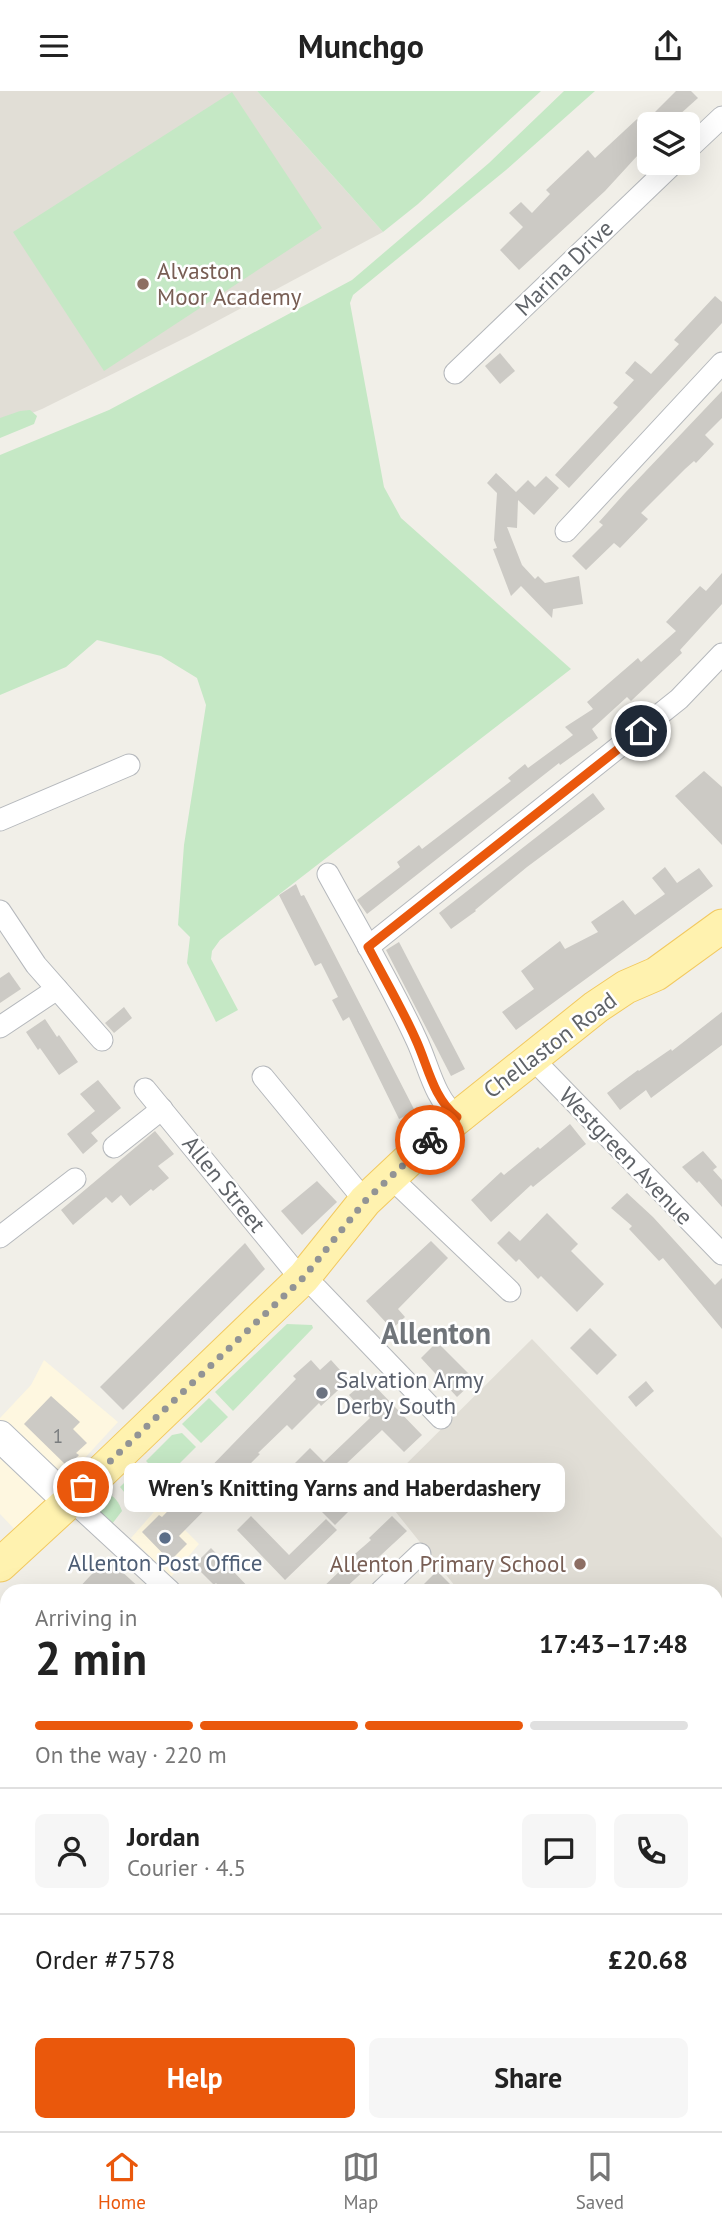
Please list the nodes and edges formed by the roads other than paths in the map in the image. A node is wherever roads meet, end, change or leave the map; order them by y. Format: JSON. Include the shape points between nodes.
{"nodes":[{"id":1,"x":722,"y":117,"type":"edge"},
{"id":2,"x":700,"y":138,"type":"edge"},
{"id":3,"x":661,"y":175,"type":"edge"},
{"id":4,"x":722,"y":363,"type":"edge"},
{"id":5,"x":455,"y":373,"type":"dead end"},
{"id":6,"x":566,"y":531,"type":"dead end"},
{"id":7,"x":722,"y":654,"type":"edge"},
{"id":8,"x":129,"y":765,"type":"dead end"},
{"id":9,"x":0,"y":820,"type":"edge"},
{"id":10,"x":328,"y":874,"type":"dead end"},
{"id":11,"x":0,"y":911,"type":"edge"},
{"id":12,"x":721,"y":930,"type":"edge"},
{"id":13,"x":368,"y":947,"type":"junction"},
{"id":14,"x":57,"y":989,"type":"junction"},
{"id":15,"x":0,"y":1027,"type":"edge"},
{"id":16,"x":102,"y":1040,"type":"dead end"},
{"id":17,"x":531,"y":1057,"type":"junction"},
{"id":18,"x":262,"y":1077,"type":"dead end"},
{"id":19,"x":145,"y":1089,"type":"dead end"},
{"id":20,"x":162,"y":1109,"type":"junction"},
{"id":21,"x":457,"y":1117,"type":"junction"},
{"id":22,"x":114,"y":1147,"type":"dead end"},
{"id":23,"x":389,"y":1176,"type":"junction"},
{"id":24,"x":75,"y":1179,"type":"dead end"},
{"id":25,"x":365,"y":1201,"type":"junction"},
{"id":26,"x":0,"y":1237,"type":"edge"},
{"id":27,"x":722,"y":1254,"type":"edge"},
{"id":28,"x":304,"y":1277,"type":"junction"},
{"id":29,"x":510,"y":1291,"type":"dead end"},
{"id":30,"x":442,"y":1418,"type":"dead end"},
{"id":31,"x":0,"y":1436,"type":"edge"},
{"id":32,"x":68,"y":1501,"type":"junction"},
{"id":33,"x":420,"y":1554,"type":"dead end"},
{"id":34,"x":0,"y":1565,"type":"edge"},
{"id":35,"x":162,"y":1584,"type":"edge"},
{"id":36,"x":389,"y":1584,"type":"edge"}],
"edges":[{"from":1,"to":2,"type":"street"},
{"from":3,"to":5,"type":"street","name":"Marina Drive"},
{"from":4,"to":6,"type":"street"},
{"from":7,"to":13,"type":"street","via":[[670,707]]},
{"from":8,"to":9,"type":"street"},
{"from":10,"to":13,"type":"street"},
{"from":11,"to":14,"type":"street"},
{"from":12,"to":17,"type":"main road","name":"Chellaston Road","via":[[596,1007]]},
{"from":13,"to":21,"type":"street","via":[[417,1041],[435,1087],[446,1108]]},
{"from":14,"to":15,"type":"street"},
{"from":14,"to":16,"type":"street"},
{"from":17,"to":21,"type":"main road","name":"Chellaston Road"},
{"from":17,"to":27,"type":"street","name":"Westgreen Avenue"},
{"from":18,"to":25,"type":"street"},
{"from":19,"to":20,"type":"street","name":"Allen Street"},
{"from":20,"to":22,"type":"street"},
{"from":20,"to":28,"type":"street","name":"Allen Street"},
{"from":21,"to":23,"type":"main road","name":"Chellaston Road"},
{"from":23,"to":25,"type":"main road","name":"Chellaston Road"},
{"from":23,"to":29,"type":"street"},
{"from":24,"to":26,"type":"street"},
{"from":25,"to":28,"type":"main road","name":"Chellaston Road"},
{"from":28,"to":30,"type":"street","name":"Allen Street"},
{"from":28,"to":32,"type":"main road","name":"Chellaston Road"},
{"from":31,"to":32,"type":"street"},
{"from":32,"to":34,"type":"main road","name":"Chellaston Road"},
{"from":32,"to":35,"type":"street"},
{"from":33,"to":36,"type":"street"}]}
